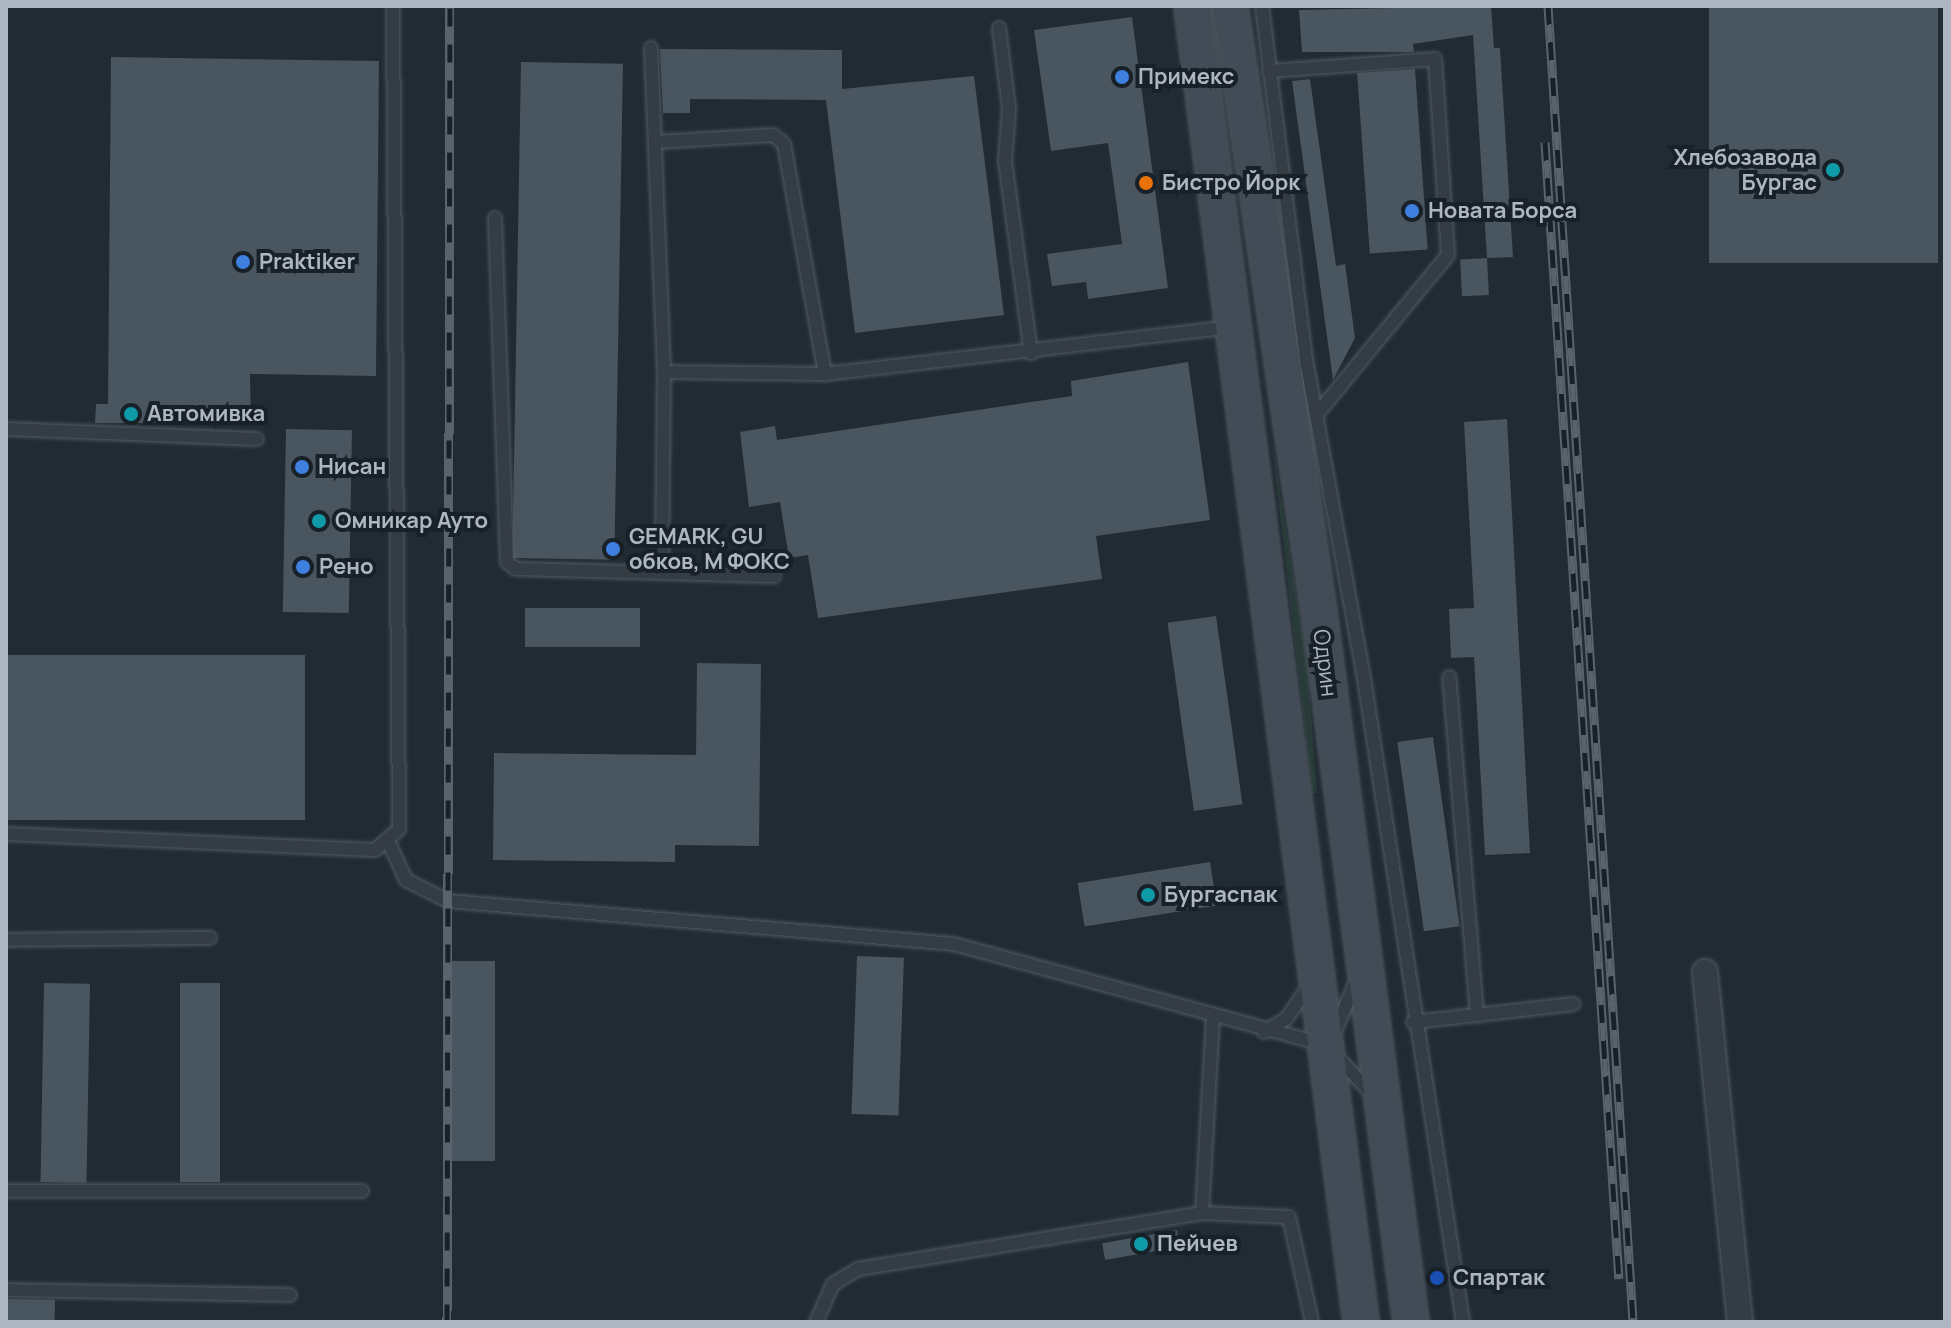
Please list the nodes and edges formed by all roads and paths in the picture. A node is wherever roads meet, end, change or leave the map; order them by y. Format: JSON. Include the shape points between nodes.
{"nodes":[{"id":1,"x":393,"y":6,"type":"edge"},
{"id":2,"x":1192,"y":6,"type":"edge"},
{"id":3,"x":1230,"y":6,"type":"edge"},
{"id":4,"x":1262,"y":6,"type":"edge"},
{"id":5,"x":999,"y":28,"type":"dead end"},
{"id":6,"x":651,"y":48,"type":"dead end"},
{"id":7,"x":1269,"y":71,"type":"junction"},
{"id":8,"x":656,"y":142,"type":"junction"},
{"id":9,"x":495,"y":218,"type":"dead end"},
{"id":10,"x":1234,"y":326,"type":"junction"},
{"id":11,"x":1031,"y":353,"type":"junction"},
{"id":12,"x":664,"y":372,"type":"junction"},
{"id":13,"x":825,"y":374,"type":"junction"},
{"id":14,"x":1316,"y":415,"type":"junction"},
{"id":15,"x":6,"y":429,"type":"edge"},
{"id":16,"x":257,"y":439,"type":"dead end"},
{"id":17,"x":1298,"y":496,"type":"junction"},
{"id":18,"x":662,"y":569,"type":"junction"},
{"id":19,"x":774,"y":576,"type":"dead end"},
{"id":20,"x":1449,"y":677,"type":"dead end"},
{"id":21,"x":6,"y":834,"type":"edge"},
{"id":22,"x":389,"y":843,"type":"junction"},
{"id":23,"x":210,"y":938,"type":"dead end"},
{"id":24,"x":6,"y":940,"type":"edge"},
{"id":25,"x":1363,"y":955,"type":"junction"},
{"id":26,"x":1315,"y":971,"type":"junction"},
{"id":27,"x":1705,"y":972,"type":"dead end"},
{"id":28,"x":1573,"y":1004,"type":"dead end"},
{"id":29,"x":1477,"y":1015,"type":"junction"},
{"id":30,"x":1213,"y":1017,"type":"junction"},
{"id":31,"x":1413,"y":1022,"type":"junction"},
{"id":32,"x":1264,"y":1032,"type":"junction"},
{"id":33,"x":1326,"y":1045,"type":"junction"},
{"id":34,"x":1383,"y":1110,"type":"junction"},
{"id":35,"x":6,"y":1191,"type":"edge"},
{"id":36,"x":362,"y":1191,"type":"dead end"},
{"id":37,"x":1202,"y":1213,"type":"junction"},
{"id":38,"x":6,"y":1290,"type":"edge"},
{"id":39,"x":290,"y":1295,"type":"dead end"},
{"id":40,"x":816,"y":1322,"type":"edge"},
{"id":41,"x":1312,"y":1322,"type":"edge"},
{"id":42,"x":1361,"y":1322,"type":"edge"},
{"id":43,"x":1411,"y":1322,"type":"edge"},
{"id":44,"x":1463,"y":1322,"type":"edge"},
{"id":45,"x":1740,"y":1322,"type":"edge"}],
"edges":[{"from":1,"to":22,"type":"lane","via":[[391,414],[401,792],[399,829]]},
{"from":2,"to":10,"type":"main road"},
{"from":3,"to":17,"type":"main road","name":"Одрин"},
{"from":4,"to":7,"type":"lane"},
{"from":5,"to":11,"type":"lane","via":[[1009,108],[1005,161]]},
{"from":6,"to":8,"type":"lane"},
{"from":7,"to":14,"type":"lane"},
{"from":7,"to":14,"type":"lane","via":[[1435,59],[1448,255]]},
{"from":8,"to":12,"type":"lane"},
{"from":8,"to":13,"type":"lane","via":[[773,135],[784,144]]},
{"from":9,"to":18,"type":"lane","via":[[507,562],[516,569]]},
{"from":10,"to":11,"type":"lane"},
{"from":10,"to":17,"type":"main road","via":[[1263,353],[1281,461]]},
{"from":10,"to":26,"type":"main road"},
{"from":11,"to":13,"type":"lane"},
{"from":12,"to":13,"type":"lane"},
{"from":12,"to":18,"type":"lane"},
{"from":14,"to":31,"type":"lane","via":[[1365,685]]},
{"from":15,"to":16,"type":"lane"},
{"from":17,"to":25,"type":"main road","name":"Одрин"},
{"from":18,"to":19,"type":"lane"},
{"from":20,"to":29,"type":"lane"},
{"from":21,"to":22,"type":"lane","via":[[375,850]]},
{"from":22,"to":30,"type":"lane","via":[[406,880],[448,901],[954,944]]},
{"from":23,"to":24,"type":"lane"},
{"from":25,"to":33,"type":"lane","via":[[1350,1007]]},
{"from":25,"to":34,"type":"main road","name":"Одрин"},
{"from":26,"to":32,"type":"lane","via":[[1299,1006]]},
{"from":26,"to":33,"type":"main road"},
{"from":27,"to":45,"type":"street"},
{"from":28,"to":29,"type":"lane"},
{"from":29,"to":31,"type":"lane"},
{"from":30,"to":32,"type":"lane"},
{"from":30,"to":37,"type":"lane"},
{"from":31,"to":44,"type":"lane"},
{"from":32,"to":33,"type":"lane"},
{"from":33,"to":34,"type":"lane"},
{"from":33,"to":42,"type":"main road"},
{"from":34,"to":43,"type":"main road","name":"Одрин"},
{"from":35,"to":36,"type":"lane"},
{"from":37,"to":40,"type":"lane","via":[[858,1269],[833,1284]]},
{"from":37,"to":41,"type":"lane","via":[[1289,1217]]},
{"from":38,"to":39,"type":"lane"}]}
